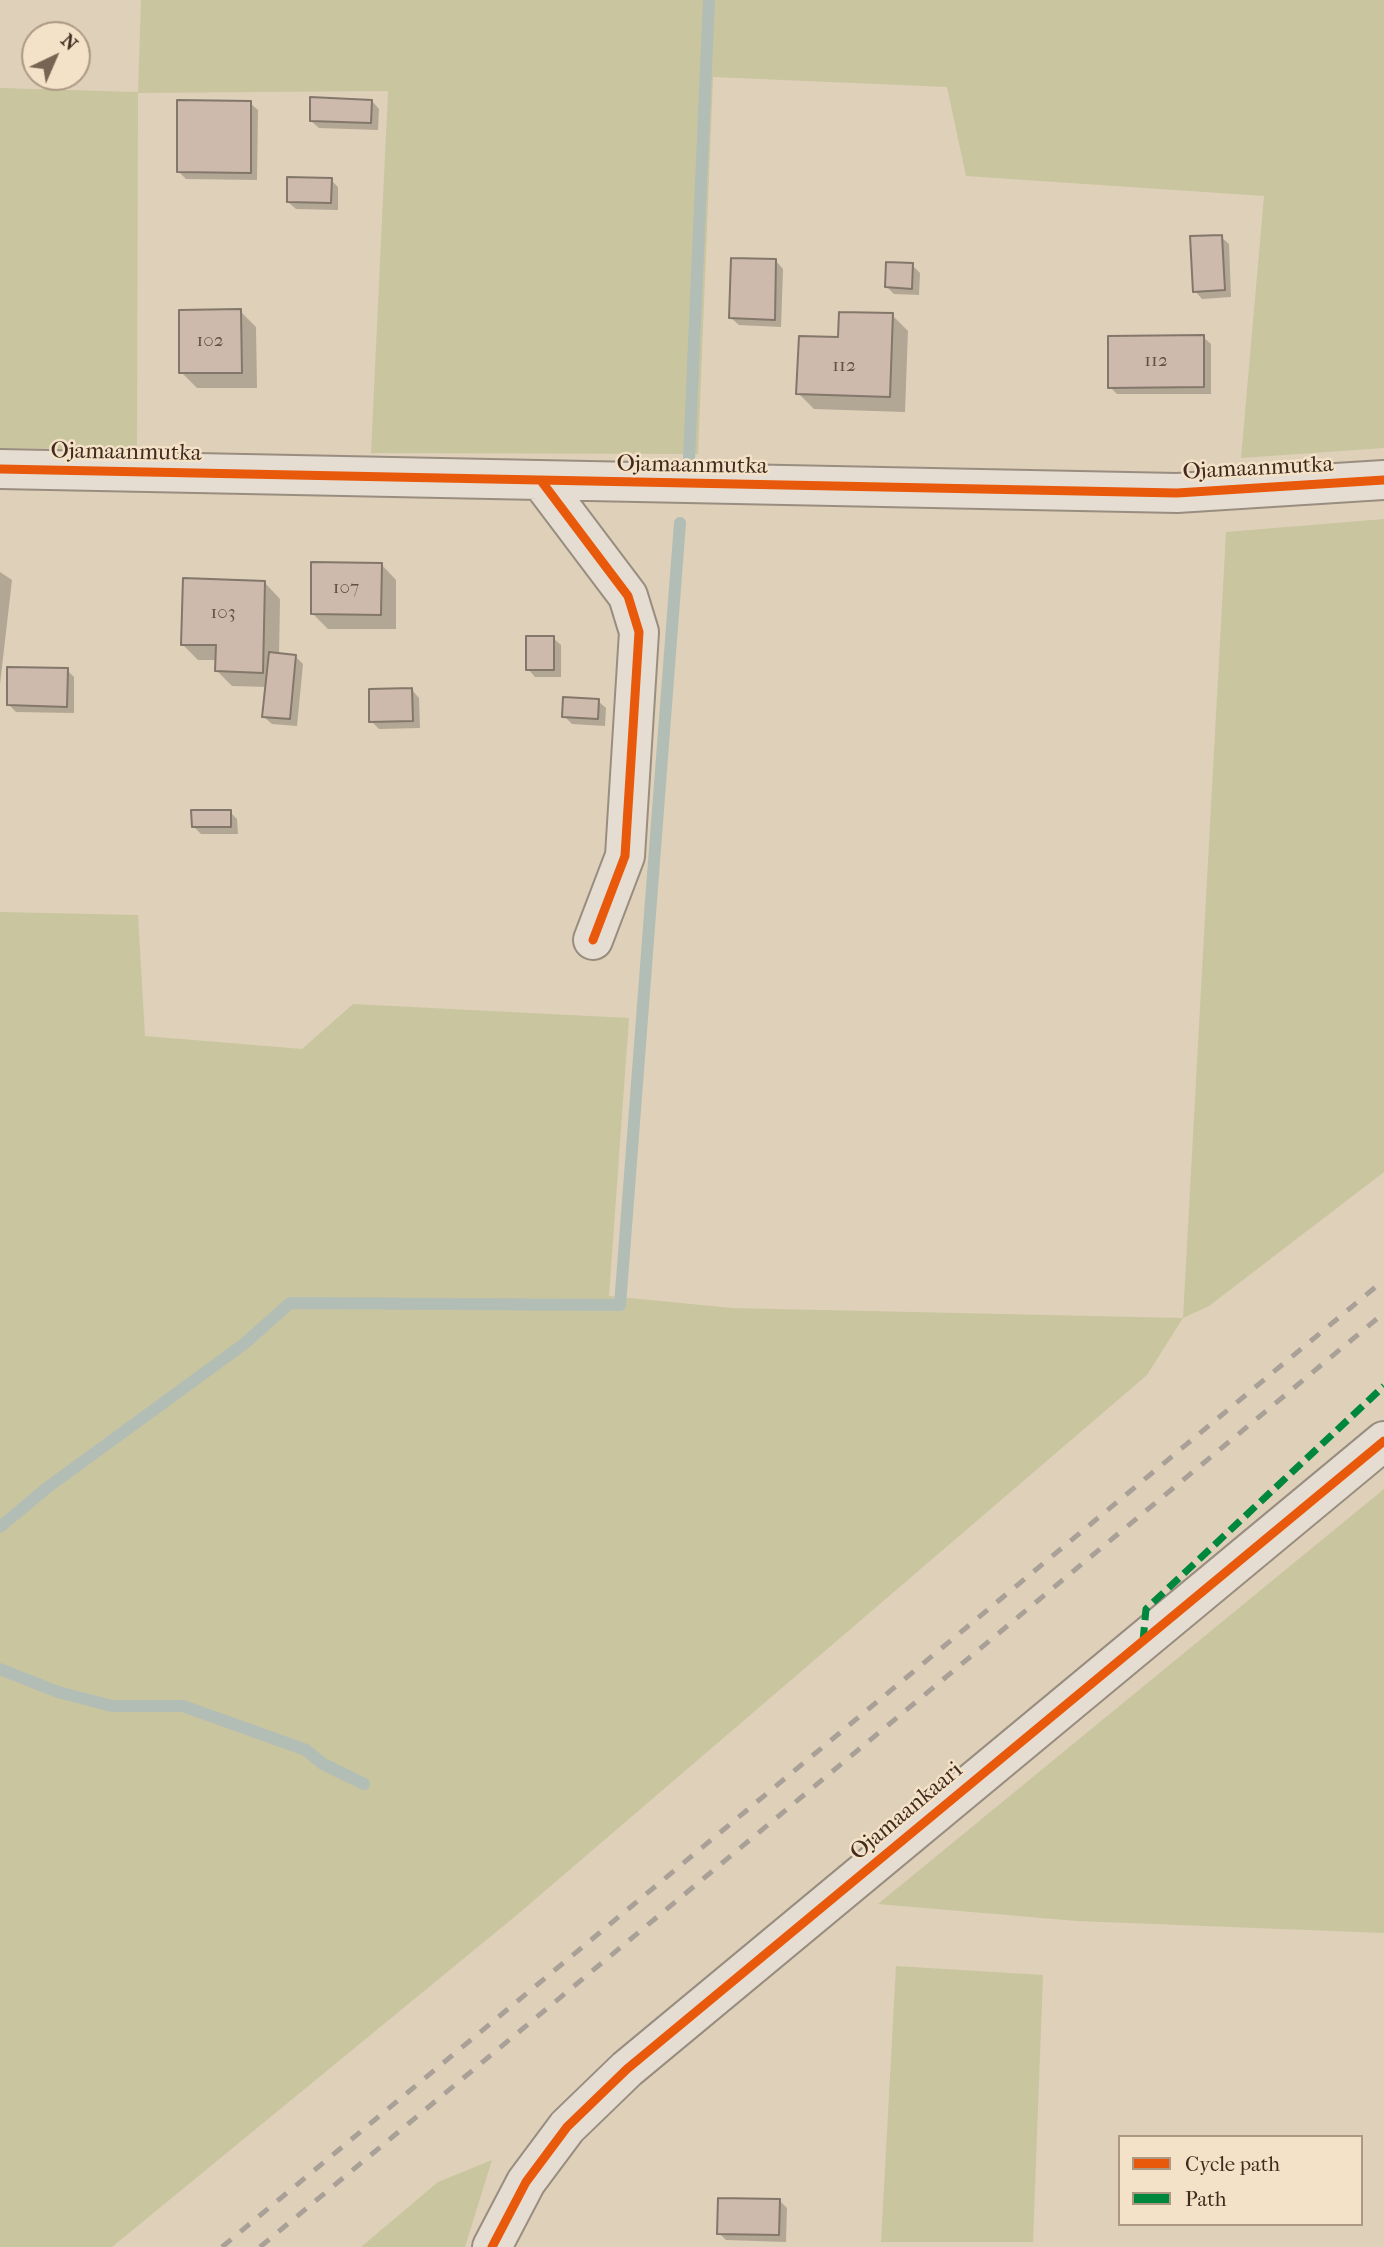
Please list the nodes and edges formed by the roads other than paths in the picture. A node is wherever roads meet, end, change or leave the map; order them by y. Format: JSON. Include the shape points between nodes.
{"nodes":[{"id":1,"x":0,"y":469,"type":"edge"},
{"id":2,"x":1384,"y":481,"type":"edge"},
{"id":3,"x":542,"y":482,"type":"junction"},
{"id":4,"x":593,"y":940,"type":"dead end"},
{"id":5,"x":1384,"y":1441,"type":"edge"},
{"id":6,"x":492,"y":2247,"type":"edge"}],
"edges":[{"from":1,"to":3,"type":"street","name":"Ojamaanmutka"},
{"from":2,"to":3,"type":"street","name":"Ojamaanmutka","via":[[1177,493]]},
{"from":3,"to":4,"type":"street","via":[[628,596],[639,632],[625,856]]},
{"from":5,"to":6,"type":"street","name":"Ojamaankaari","via":[[627,2069],[567,2127],[526,2182]]}]}
